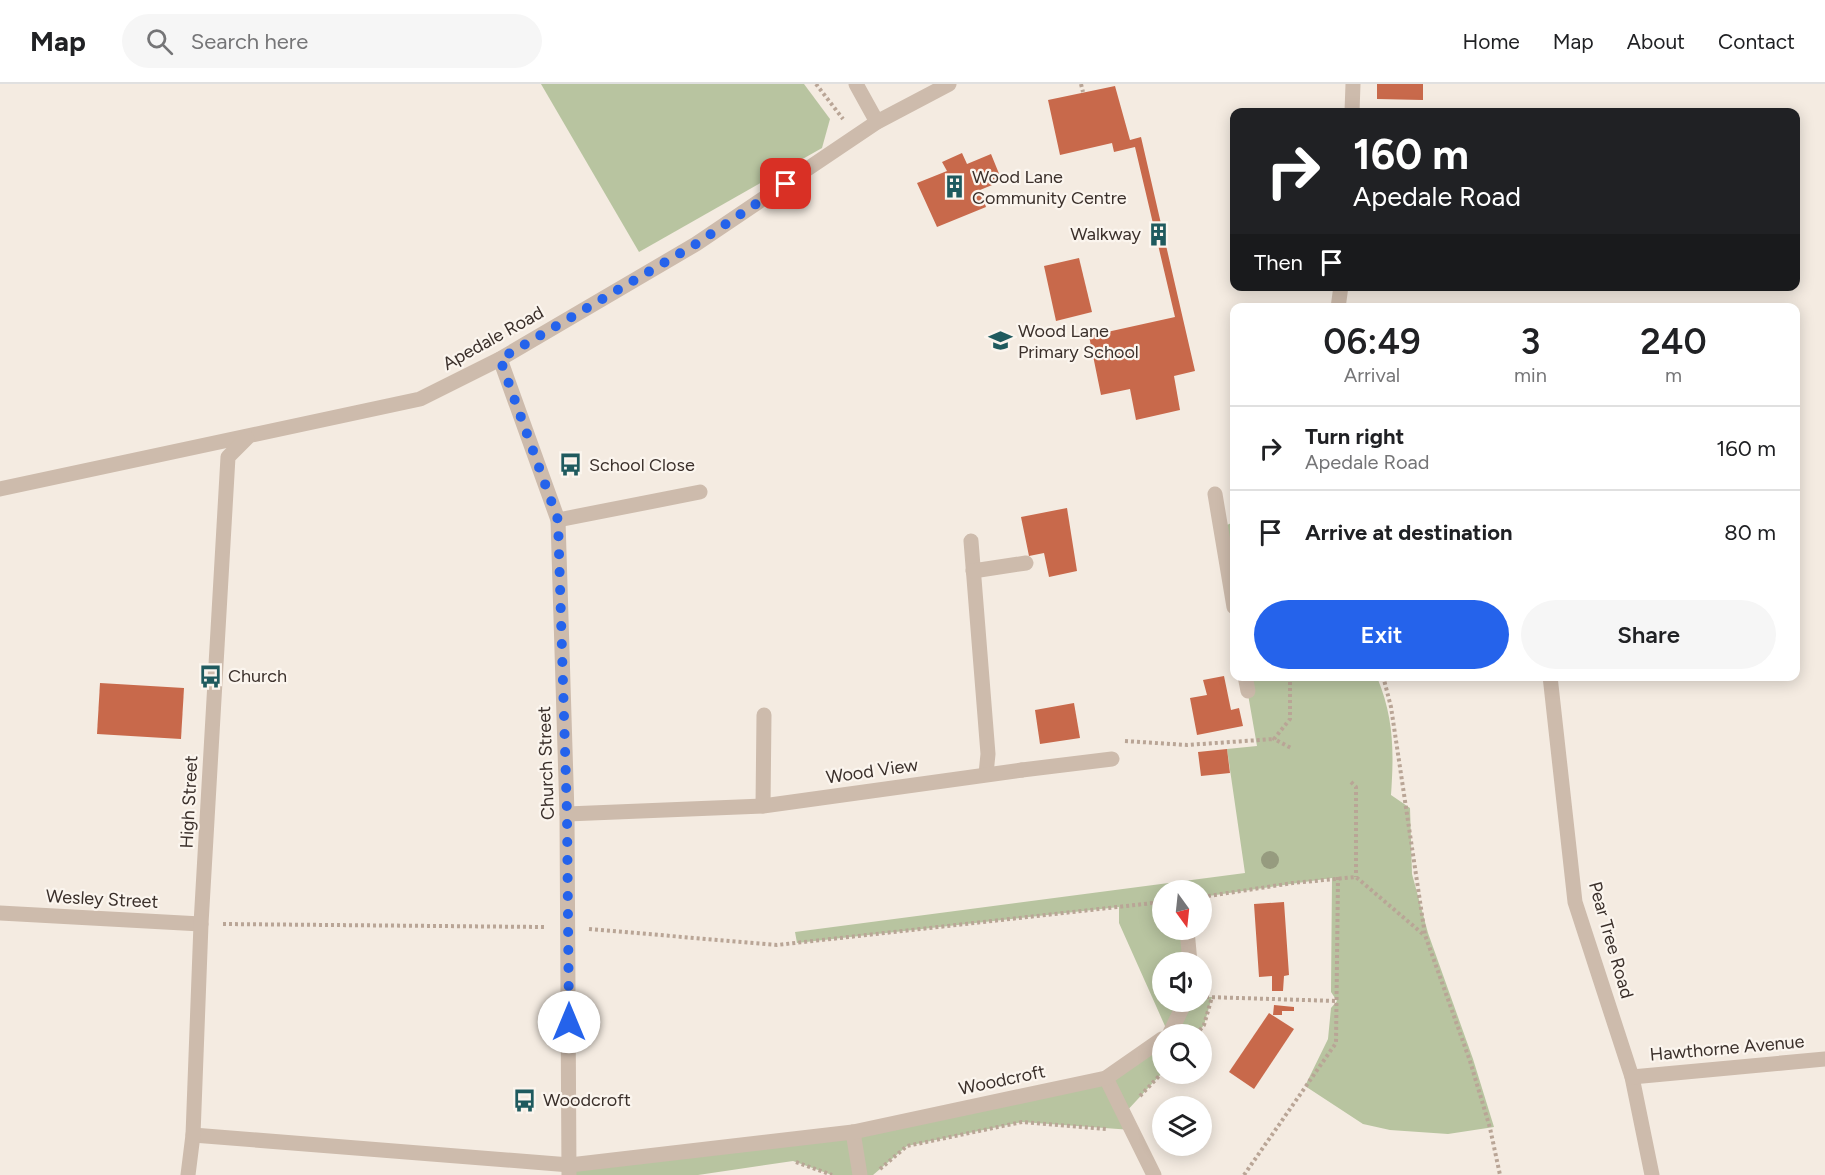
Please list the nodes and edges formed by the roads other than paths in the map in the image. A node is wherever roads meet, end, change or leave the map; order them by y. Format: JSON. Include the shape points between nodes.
{"nodes":[{"id":1,"x":856,"y":84,"type":"edge"},
{"id":2,"x":949,"y":84,"type":"edge"},
{"id":3,"x":1353,"y":84,"type":"edge"},
{"id":4,"x":1352,"y":108,"type":"edge"},
{"id":5,"x":877,"y":122,"type":"junction"},
{"id":6,"x":500,"y":359,"type":"junction"},
{"id":7,"x":247,"y":438,"type":"junction"},
{"id":8,"x":0,"y":489,"type":"edge"},
{"id":9,"x":700,"y":492,"type":"dead end"},
{"id":10,"x":1215,"y":494,"type":"dead end"},
{"id":11,"x":558,"y":520,"type":"junction"},
{"id":12,"x":1228,"y":525,"type":"edge"},
{"id":13,"x":971,"y":541,"type":"dead end"},
{"id":14,"x":1230,"y":552,"type":"edge"},
{"id":15,"x":1026,"y":563,"type":"dead end"},
{"id":16,"x":974,"y":571,"type":"junction"},
{"id":17,"x":1551,"y":681,"type":"edge"},
{"id":18,"x":764,"y":716,"type":"dead end"},
{"id":19,"x":1112,"y":759,"type":"dead end"},
{"id":20,"x":986,"y":774,"type":"junction"},
{"id":21,"x":763,"y":806,"type":"junction"},
{"id":22,"x":567,"y":814,"type":"junction"},
{"id":23,"x":0,"y":913,"type":"edge"},
{"id":24,"x":201,"y":924,"type":"junction"},
{"id":25,"x":1152,"y":1046,"type":"edge"},
{"id":26,"x":1825,"y":1059,"type":"edge"},
{"id":27,"x":1632,"y":1077,"type":"junction"},
{"id":28,"x":1106,"y":1078,"type":"junction"},
{"id":29,"x":853,"y":1132,"type":"junction"},
{"id":30,"x":193,"y":1135,"type":"junction"},
{"id":31,"x":569,"y":1170,"type":"edge"},
{"id":32,"x":188,"y":1175,"type":"edge"},
{"id":33,"x":860,"y":1175,"type":"edge"},
{"id":34,"x":1154,"y":1175,"type":"edge"},
{"id":35,"x":1652,"y":1175,"type":"edge"}],
"edges":[{"from":1,"to":5,"type":"street"},
{"from":2,"to":5,"type":"street","name":"Apedale Road"},
{"from":3,"to":4,"type":"street"},
{"from":5,"to":6,"type":"street","name":"Apedale Road","via":[[696,244]]},
{"from":6,"to":7,"type":"street","name":"Apedale Road","via":[[420,399]]},
{"from":6,"to":11,"type":"street","name":"Church Street"},
{"from":7,"to":8,"type":"street","name":"Apedale Road"},
{"from":7,"to":24,"type":"street","name":"High Street","via":[[228,457]]},
{"from":9,"to":11,"type":"street"},
{"from":10,"to":12,"type":"street"},
{"from":11,"to":22,"type":"street","name":"Church Street"},
{"from":12,"to":14,"type":"street"},
{"from":13,"to":16,"type":"street"},
{"from":15,"to":16,"type":"street"},
{"from":16,"to":20,"type":"street","via":[[988,754]]},
{"from":17,"to":27,"type":"street","name":"Pear Tree Road","via":[[1575,902]]},
{"from":18,"to":21,"type":"street"},
{"from":19,"to":20,"type":"street","name":"Wood View"},
{"from":20,"to":21,"type":"street","name":"Wood View"},
{"from":21,"to":22,"type":"street","name":"Wood View"},
{"from":22,"to":31,"type":"street","name":"Church Street"},
{"from":23,"to":24,"type":"street","name":"Wesley Street"},
{"from":24,"to":30,"type":"street","name":"High Street"},
{"from":25,"to":28,"type":"street","name":"Woodcroft"},
{"from":26,"to":27,"type":"street","name":"Hawthorne Avenue"},
{"from":27,"to":35,"type":"street","name":"Pear Tree Road"},
{"from":28,"to":29,"type":"street","name":"Woodcroft"},
{"from":28,"to":34,"type":"street"},
{"from":29,"to":31,"type":"street","name":"Woodcroft"},
{"from":29,"to":33,"type":"street"},
{"from":30,"to":31,"type":"street","name":"Woodcroft"},
{"from":30,"to":32,"type":"street","name":"High Street"}]}
